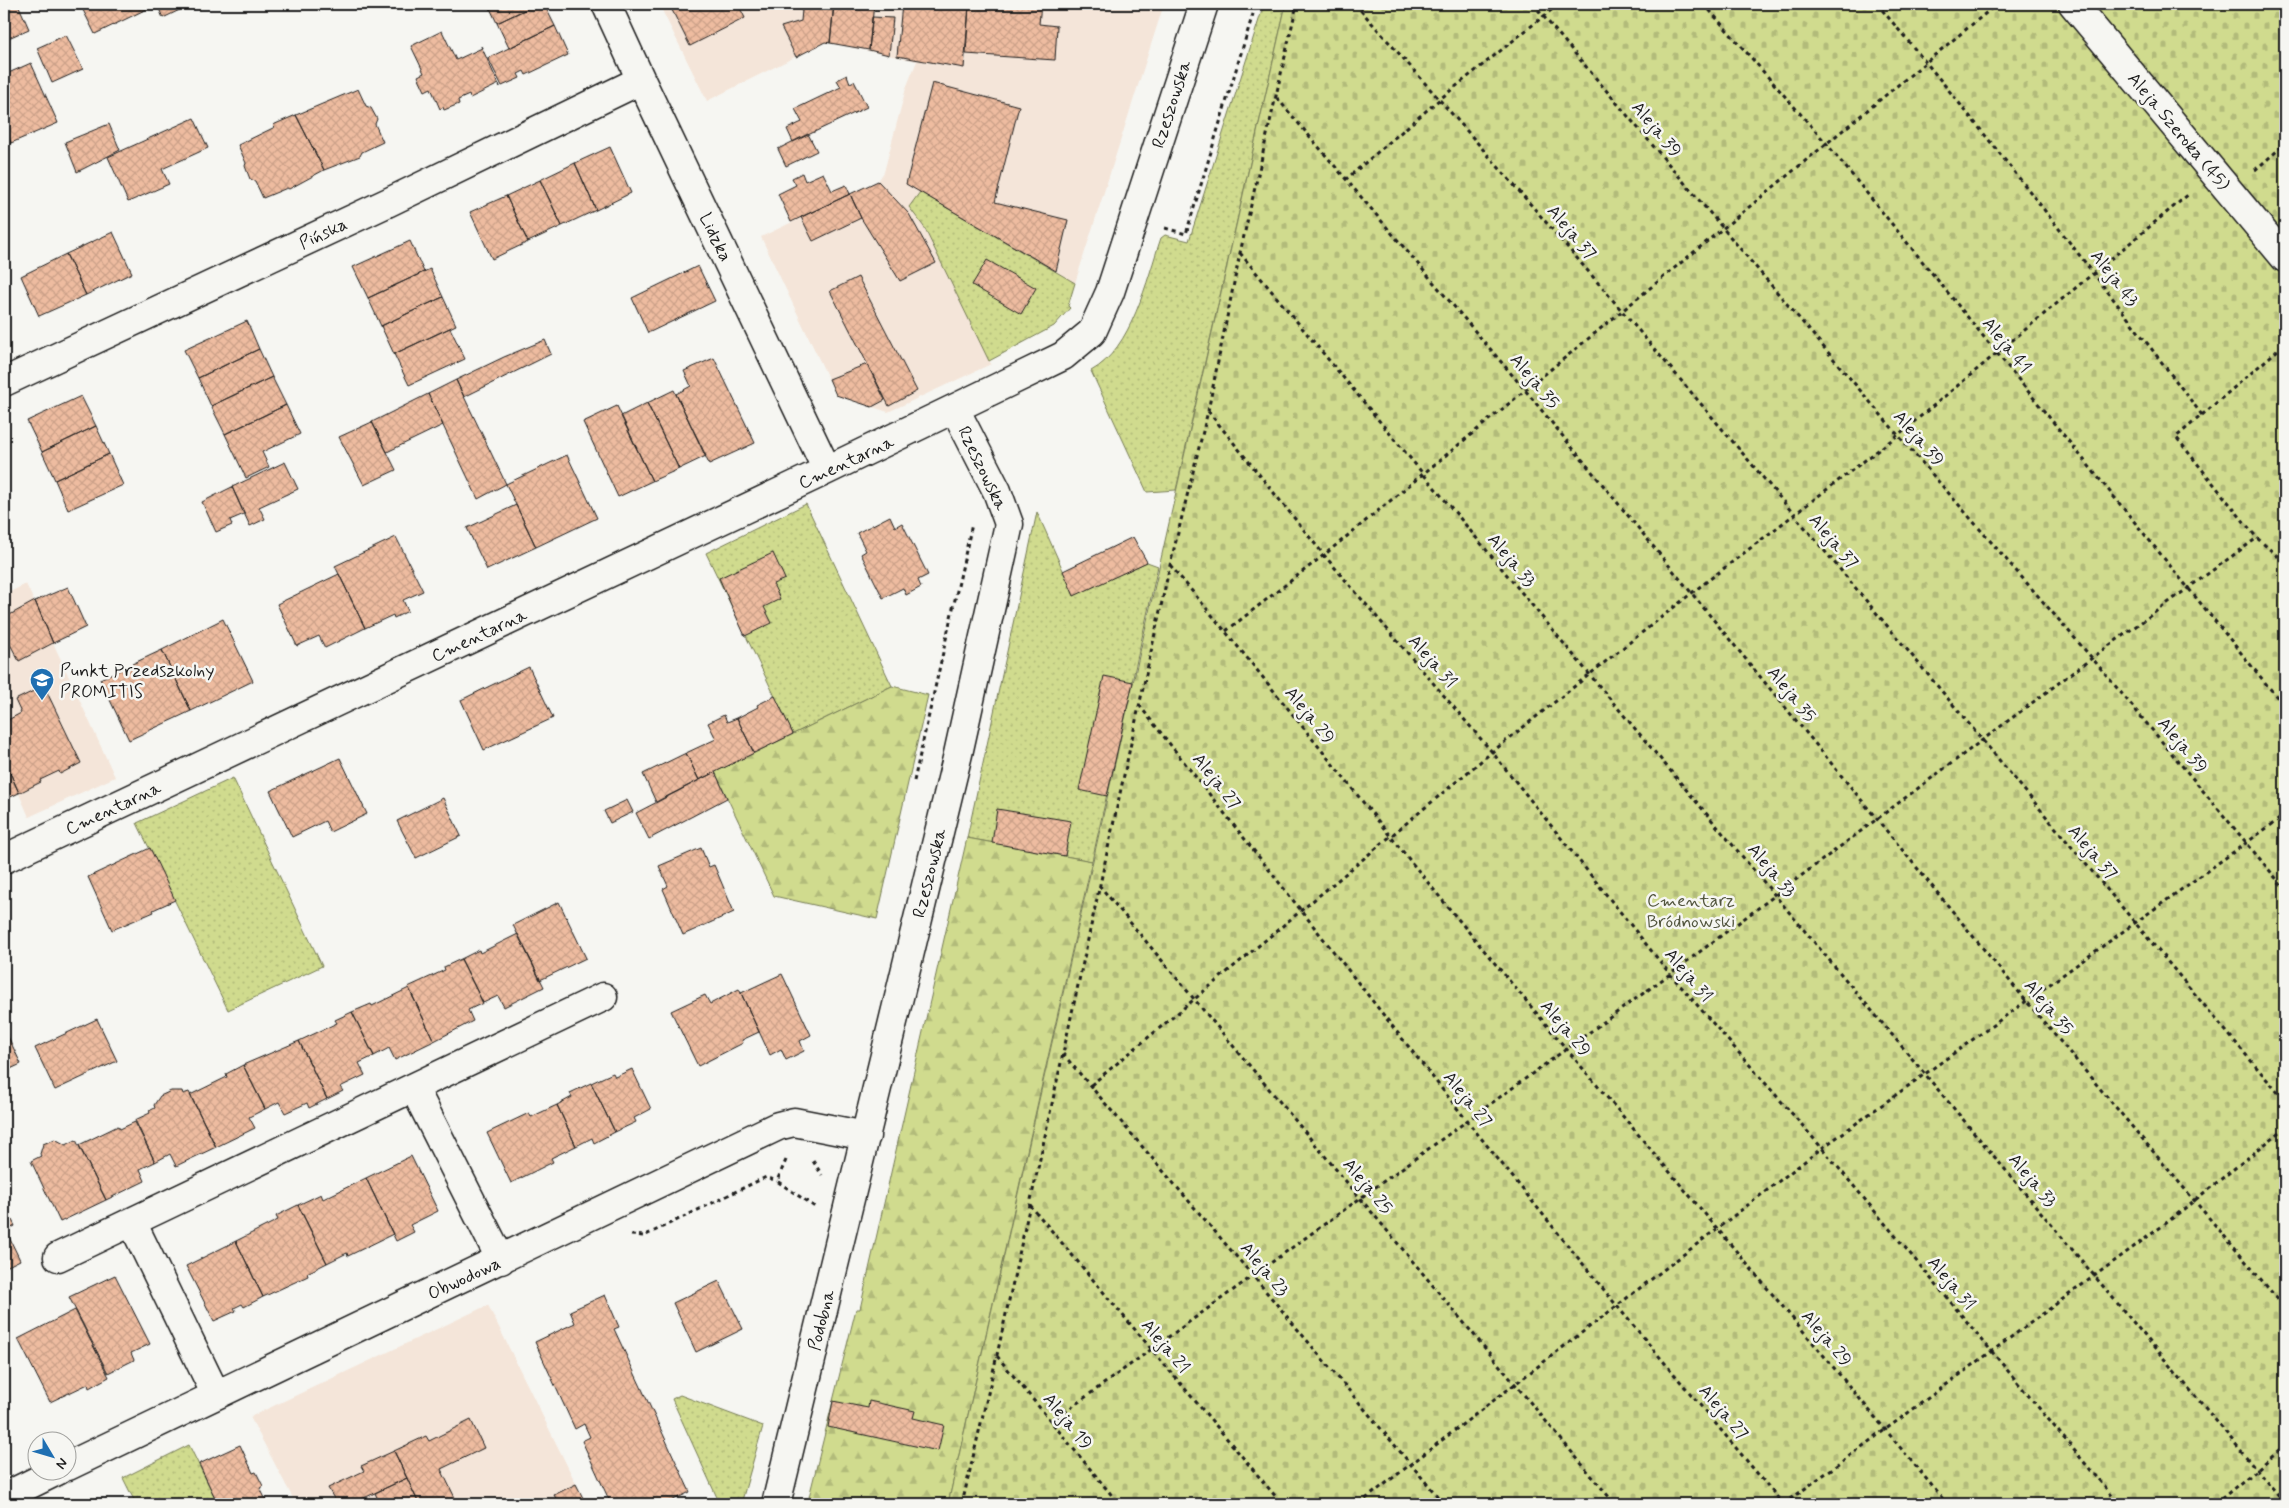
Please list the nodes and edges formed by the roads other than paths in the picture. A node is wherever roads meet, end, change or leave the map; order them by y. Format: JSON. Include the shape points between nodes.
{"nodes":[{"id":1,"x":606,"y":4,"type":"edge"},
{"id":2,"x":1204,"y":4,"type":"edge"},
{"id":3,"x":2073,"y":4,"type":"edge"},
{"id":4,"x":641,"y":80,"type":"junction"},
{"id":5,"x":2285,"y":258,"type":"edge"},
{"id":6,"x":4,"y":382,"type":"edge"},
{"id":7,"x":955,"y":410,"type":"junction"},
{"id":8,"x":827,"y":470,"type":"junction"},
{"id":9,"x":4,"y":859,"type":"edge"},
{"id":10,"x":604,"y":996,"type":"dead end"},
{"id":11,"x":414,"y":1088,"type":"junction"},
{"id":12,"x":866,"y":1136,"type":"junction"},
{"id":13,"x":132,"y":1222,"type":"junction"},
{"id":14,"x":58,"y":1257,"type":"dead end"},
{"id":15,"x":501,"y":1260,"type":"junction"},
{"id":16,"x":216,"y":1395,"type":"junction"},
{"id":17,"x":78,"y":1461,"type":"edge"},
{"id":18,"x":39,"y":1480,"type":"edge"},
{"id":19,"x":4,"y":1497,"type":"edge"},
{"id":20,"x":776,"y":1504,"type":"edge"}],
"edges":[{"from":1,"to":4,"type":"street","name":"Lidzka"},
{"from":2,"to":7,"type":"street","name":"Rzeszowska","via":[[1110,292],[1092,332],[1063,356]]},
{"from":3,"to":5,"type":"street","name":"Aleja Szeroka (45)"},
{"from":4,"to":6,"type":"street","name":"Pińska"},
{"from":4,"to":8,"type":"street","name":"Lidzka"},
{"from":7,"to":8,"type":"street","name":"Cmentarna"},
{"from":7,"to":12,"type":"street","name":"Rzeszowska","via":[[997,491],[1009,524],[958,754]]},
{"from":8,"to":9,"type":"street","name":"Cmentarna"},
{"from":10,"to":11,"type":"street"},
{"from":11,"to":13,"type":"street"},
{"from":11,"to":15,"type":"street"},
{"from":12,"to":15,"type":"street","name":"Obwodowa","via":[[794,1122],[778,1126]]},
{"from":12,"to":20,"type":"street","name":"Podobna"},
{"from":13,"to":14,"type":"street"},
{"from":13,"to":16,"type":"street"},
{"from":15,"to":16,"type":"street","name":"Obwodowa"},
{"from":16,"to":17,"type":"street","name":"Obwodowa"},
{"from":18,"to":19,"type":"street"}]}
